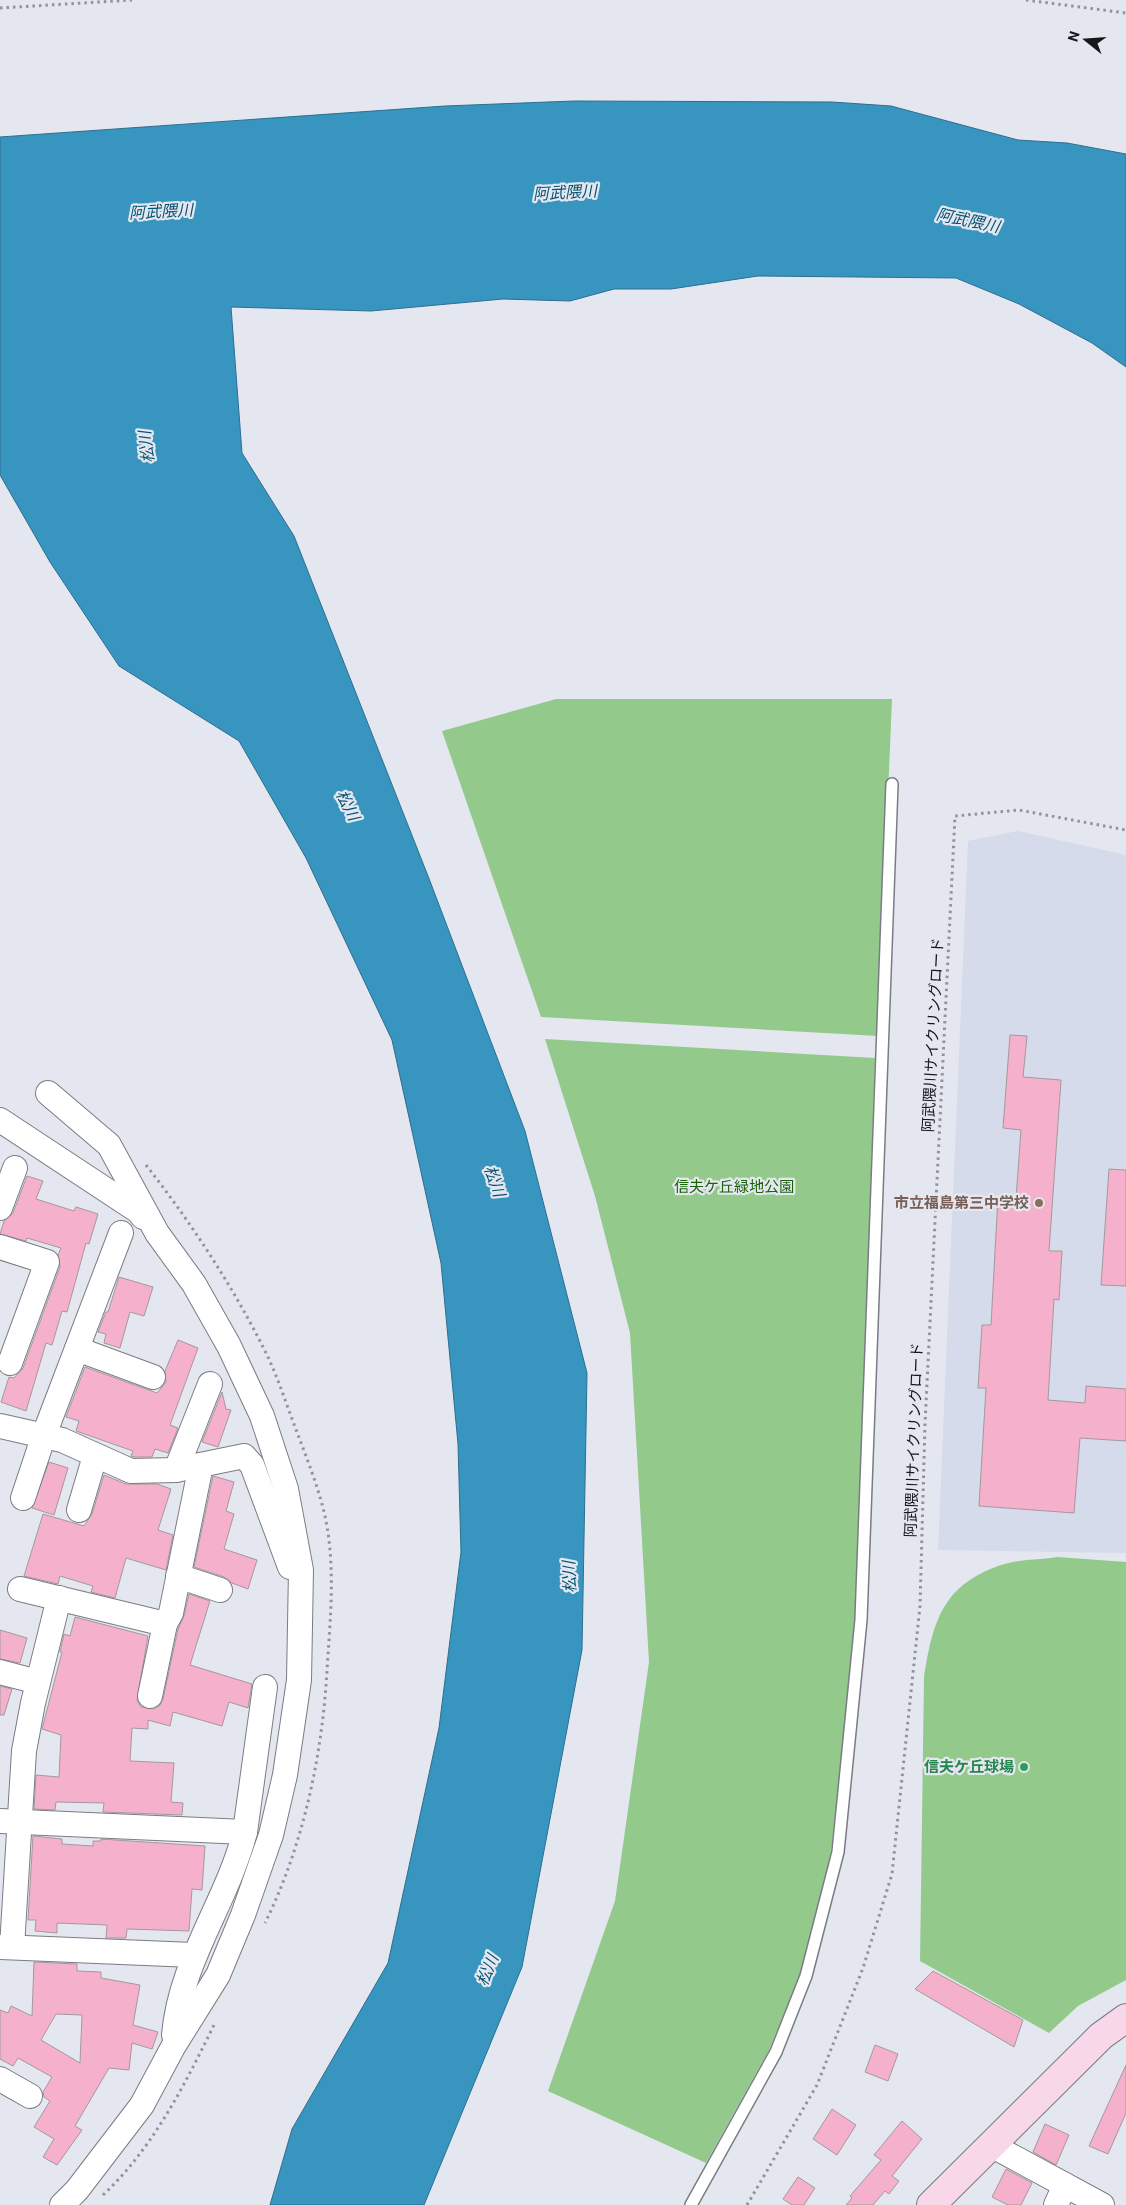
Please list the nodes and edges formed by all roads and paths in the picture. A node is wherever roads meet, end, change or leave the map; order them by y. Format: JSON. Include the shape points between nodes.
{"nodes":[{"id":1,"x":132,"y":0,"type":"edge"},
{"id":2,"x":1026,"y":0,"type":"edge"},
{"id":3,"x":0,"y":8,"type":"edge"},
{"id":4,"x":1126,"y":13,"type":"edge"},
{"id":5,"x":892,"y":784,"type":"dead end"},
{"id":6,"x":1126,"y":830,"type":"edge"},
{"id":7,"x":48,"y":1093,"type":"dead end"},
{"id":8,"x":0,"y":1120,"type":"edge"},
{"id":9,"x":143,"y":1161,"type":"dead end"},
{"id":10,"x":15,"y":1168,"type":"dead end"},
{"id":11,"x":0,"y":1208,"type":"edge"},
{"id":12,"x":121,"y":1233,"type":"dead end"},
{"id":13,"x":157,"y":1233,"type":"junction"},
{"id":14,"x":0,"y":1247,"type":"edge"},
{"id":15,"x":77,"y":1349,"type":"junction"},
{"id":16,"x":10,"y":1363,"type":"dead end"},
{"id":17,"x":153,"y":1377,"type":"dead end"},
{"id":18,"x":210,"y":1384,"type":"dead end"},
{"id":19,"x":0,"y":1426,"type":"edge"},
{"id":20,"x":44,"y":1435,"type":"junction"},
{"id":21,"x":95,"y":1456,"type":"junction"},
{"id":22,"x":201,"y":1465,"type":"junction"},
{"id":23,"x":176,"y":1470,"type":"junction"},
{"id":24,"x":23,"y":1498,"type":"dead end"},
{"id":25,"x":79,"y":1510,"type":"dead end"},
{"id":26,"x":178,"y":1576,"type":"junction"},
{"id":27,"x":300,"y":1588,"type":"junction"},
{"id":28,"x":20,"y":1589,"type":"dead end"},
{"id":29,"x":220,"y":1590,"type":"dead end"},
{"id":30,"x":59,"y":1598,"type":"junction"},
{"id":31,"x":165,"y":1624,"type":"junction"},
{"id":32,"x":0,"y":1672,"type":"edge"},
{"id":33,"x":38,"y":1682,"type":"junction"},
{"id":34,"x":265,"y":1687,"type":"dead end"},
{"id":35,"x":150,"y":1696,"type":"dead end"},
{"id":36,"x":11,"y":1822,"type":"edge"},
{"id":37,"x":245,"y":1832,"type":"junction"},
{"id":38,"x":262,"y":1929,"type":"dead end"},
{"id":39,"x":4,"y":1948,"type":"edge"},
{"id":40,"x":193,"y":1956,"type":"junction"},
{"id":41,"x":1126,"y":2018,"type":"edge"},
{"id":42,"x":217,"y":2019,"type":"dead end"},
{"id":43,"x":173,"y":2047,"type":"junction"},
{"id":44,"x":0,"y":2078,"type":"edge"},
{"id":45,"x":30,"y":2096,"type":"dead end"},
{"id":46,"x":991,"y":2145,"type":"junction"},
{"id":47,"x":1061,"y":2195,"type":"edge"},
{"id":48,"x":96,"y":2201,"type":"dead end"},
{"id":49,"x":62,"y":2205,"type":"edge"},
{"id":50,"x":691,"y":2205,"type":"edge"},
{"id":51,"x":747,"y":2205,"type":"edge"},
{"id":52,"x":931,"y":2205,"type":"edge"},
{"id":53,"x":1102,"y":2205,"type":"edge"}],
"edges":[{"from":1,"to":3,"type":"path"},
{"from":2,"to":4,"type":"path"},
{"from":5,"to":50,"type":"lane","via":[[861,1620],[838,1852],[806,1976],[776,2052]]},
{"from":6,"to":51,"type":"path","name":"阿武隈川サイクリングロード","via":[[1019,810],[955,816],[925,1424],[920,1606],[892,1874],[863,1968],[817,2085]]},
{"from":7,"to":13,"type":"street","via":[[109,1146]]},
{"from":8,"to":13,"type":"street","via":[[138,1211]]},
{"from":9,"to":38,"type":"path","via":[[209,1253],[268,1356],[309,1464],[325,1517],[332,1605],[325,1706],[316,1770],[280,1894]]},
{"from":10,"to":11,"type":"street"},
{"from":12,"to":15,"type":"street"},
{"from":13,"to":27,"type":"street","via":[[194,1284],[229,1346],[262,1416],[286,1489],[301,1570]]},
{"from":14,"to":16,"type":"street","via":[[47,1262]]},
{"from":15,"to":17,"type":"street"},
{"from":15,"to":20,"type":"street"},
{"from":18,"to":23,"type":"street"},
{"from":19,"to":20,"type":"street"},
{"from":20,"to":21,"type":"street"},
{"from":20,"to":24,"type":"street"},
{"from":21,"to":23,"type":"street","via":[[131,1471]]},
{"from":21,"to":25,"type":"street"},
{"from":22,"to":23,"type":"street"},
{"from":22,"to":26,"type":"street"},
{"from":22,"to":27,"type":"street","via":[[244,1456],[252,1465],[282,1550]]},
{"from":26,"to":29,"type":"street"},
{"from":26,"to":31,"type":"street","via":[[171,1613]]},
{"from":27,"to":43,"type":"street","via":[[299,1680],[286,1775],[271,1835],[218,1975]]},
{"from":28,"to":30,"type":"street"},
{"from":30,"to":31,"type":"street"},
{"from":30,"to":33,"type":"street"},
{"from":31,"to":35,"type":"street"},
{"from":32,"to":33,"type":"street"},
{"from":33,"to":36,"type":"street"},
{"from":34,"to":37,"type":"street"},
{"from":36,"to":37,"type":"street"},
{"from":36,"to":39,"type":"street"},
{"from":37,"to":40,"type":"street","via":[[239,1854]]},
{"from":39,"to":40,"type":"street"},
{"from":40,"to":43,"type":"street","via":[[175,2022]]},
{"from":41,"to":46,"type":"street","via":[[1100,2036]]},
{"from":42,"to":48,"type":"path","via":[[182,2090],[119,2180]]},
{"from":43,"to":49,"type":"street","via":[[142,2105]]},
{"from":44,"to":45,"type":"street"},
{"from":46,"to":47,"type":"street"},
{"from":46,"to":52,"type":"street"},
{"from":47,"to":53,"type":"street"}]}
